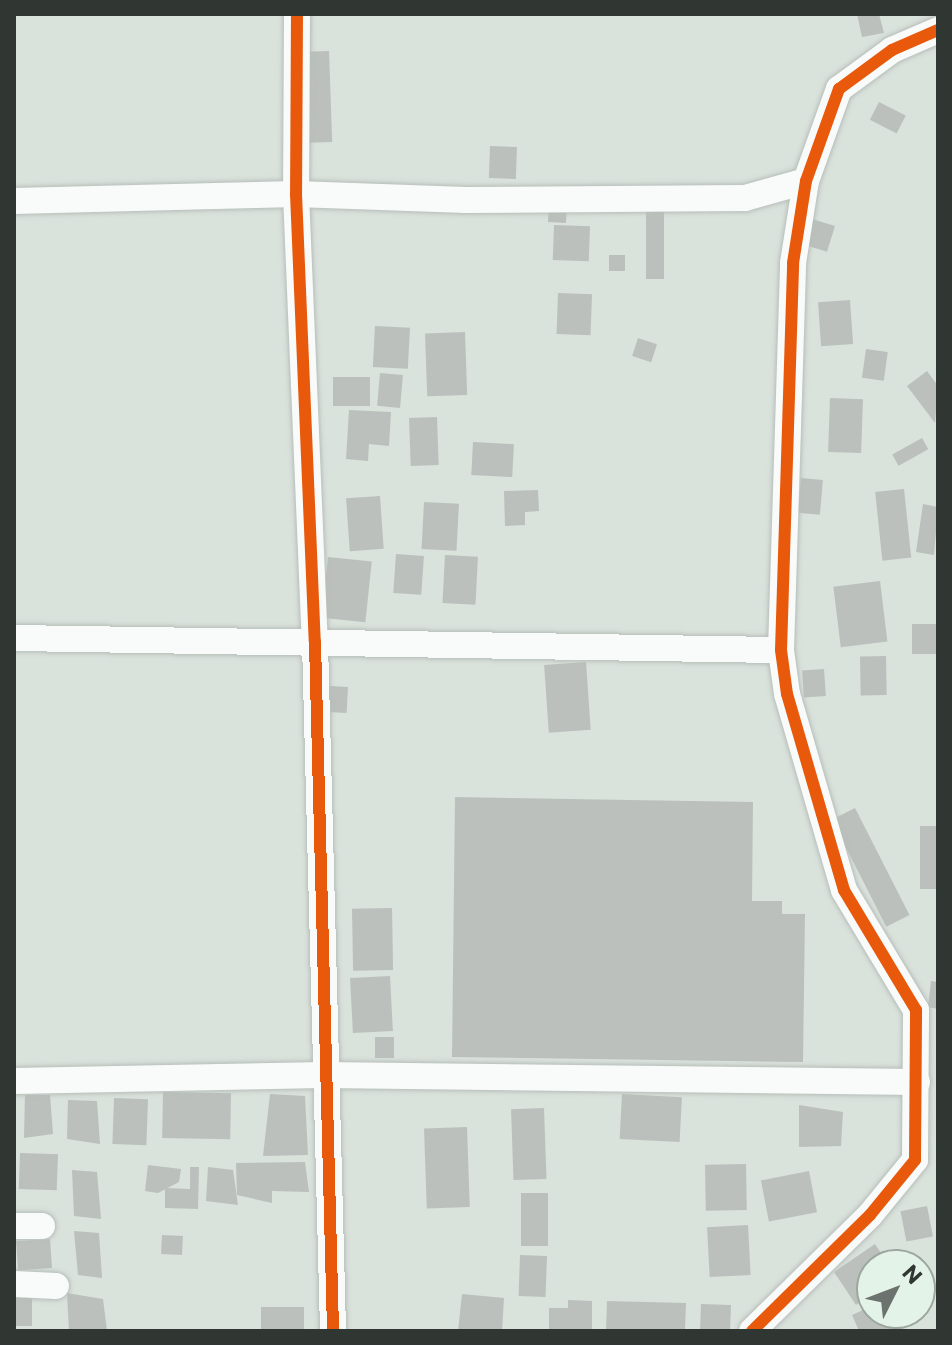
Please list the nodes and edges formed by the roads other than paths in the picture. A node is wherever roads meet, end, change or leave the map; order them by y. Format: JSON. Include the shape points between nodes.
{"nodes":[{"id":1,"x":297,"y":14,"type":"edge"},
{"id":2,"x":938,"y":30,"type":"edge"},
{"id":3,"x":806,"y":181,"type":"junction"},
{"id":4,"x":296,"y":194,"type":"junction"},
{"id":5,"x":14,"y":201,"type":"edge"},
{"id":6,"x":14,"y":638,"type":"edge"},
{"id":7,"x":315,"y":642,"type":"junction"},
{"id":8,"x":781,"y":650,"type":"junction"},
{"id":9,"x":323,"y":1075,"type":"junction"},
{"id":10,"x":14,"y":1081,"type":"edge"},
{"id":11,"x":917,"y":1082,"type":"junction"},
{"id":12,"x":14,"y":1226,"type":"edge"},
{"id":13,"x":42,"y":1226,"type":"dead end"},
{"id":14,"x":14,"y":1284,"type":"edge"},
{"id":15,"x":56,"y":1286,"type":"dead end"},
{"id":16,"x":333,"y":1331,"type":"edge"},
{"id":17,"x":752,"y":1331,"type":"edge"}],
"edges":[{"from":1,"to":4,"type":"street"},
{"from":2,"to":3,"type":"street","via":[[892,50],[839,89]]},
{"from":3,"to":4,"type":"street","via":[[745,198],[466,200]]},
{"from":3,"to":8,"type":"street","via":[[793,263]]},
{"from":4,"to":5,"type":"street"},
{"from":4,"to":7,"type":"street"},
{"from":6,"to":7,"type":"street"},
{"from":7,"to":8,"type":"street"},
{"from":7,"to":9,"type":"street"},
{"from":8,"to":11,"type":"street","via":[[787,694],[844,890],[916,1010]]},
{"from":9,"to":10,"type":"street"},
{"from":9,"to":11,"type":"street"},
{"from":9,"to":16,"type":"street"},
{"from":11,"to":17,"type":"street","via":[[915,1160],[860,1226]]},
{"from":12,"to":13,"type":"street"},
{"from":14,"to":15,"type":"street"}]}
